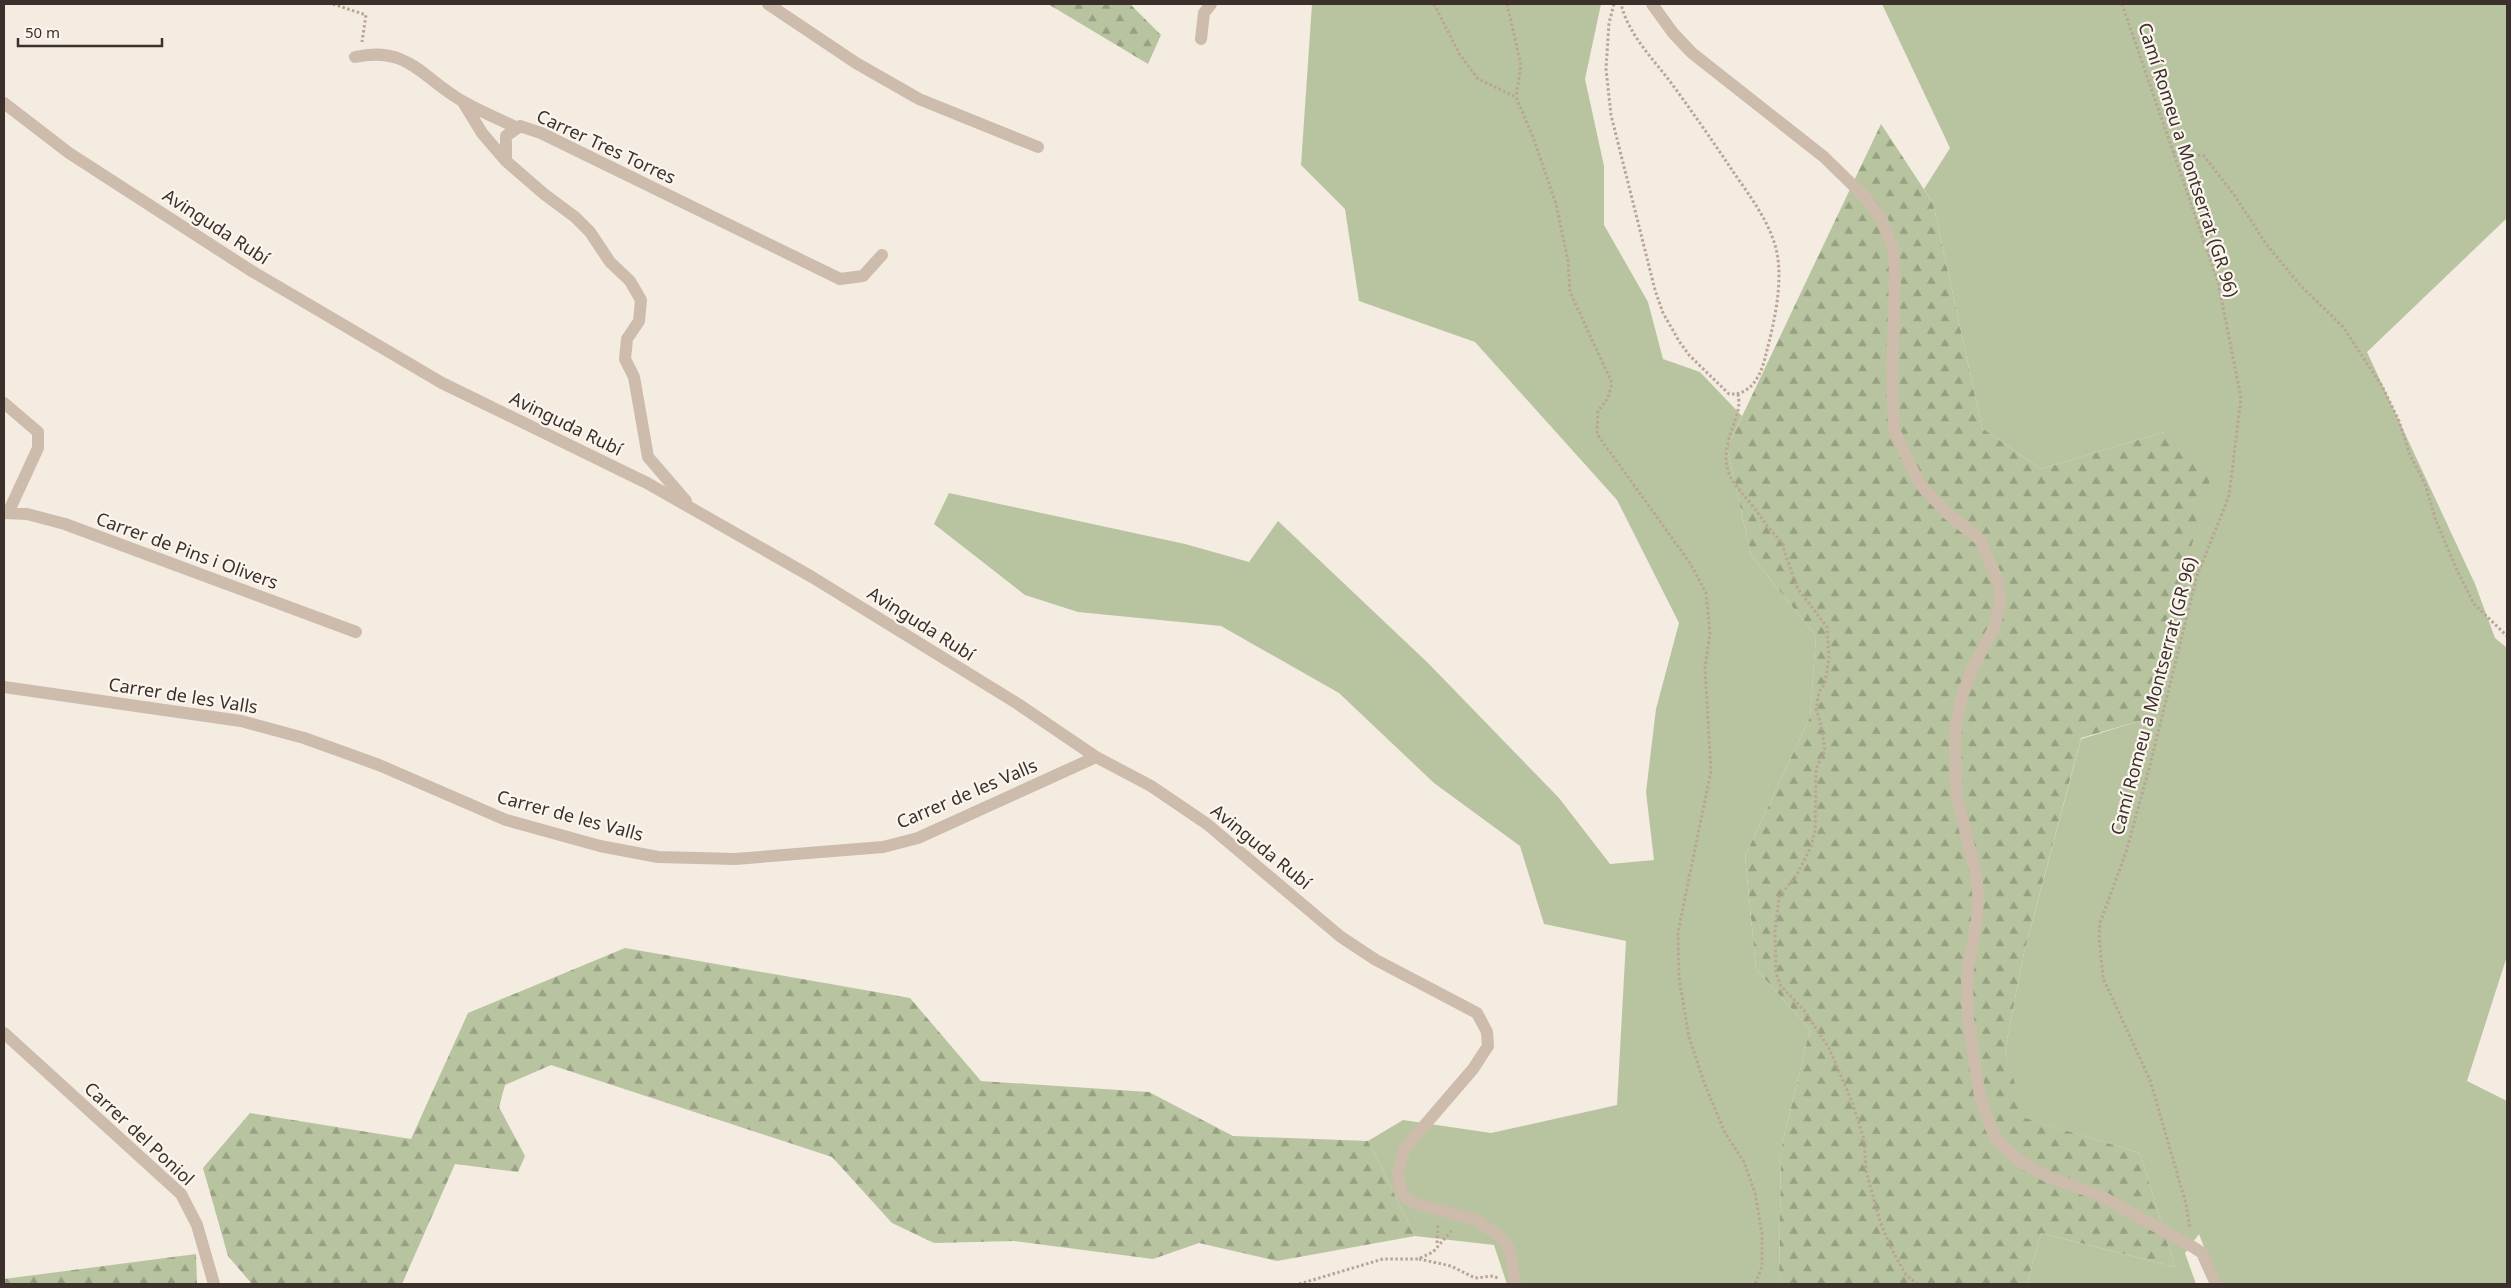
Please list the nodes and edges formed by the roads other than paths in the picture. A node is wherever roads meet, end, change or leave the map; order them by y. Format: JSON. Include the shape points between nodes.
{"nodes":[{"id":1,"x":768,"y":4,"type":"edge"},
{"id":2,"x":1211,"y":4,"type":"edge"},
{"id":3,"x":1652,"y":4,"type":"edge"},
{"id":4,"x":1201,"y":40,"type":"dead end"},
{"id":5,"x":358,"y":56,"type":"road end"},
{"id":6,"x":464,"y":102,"type":"junction"},
{"id":7,"x":4,"y":103,"type":"edge"},
{"id":8,"x":517,"y":128,"type":"junction"},
{"id":9,"x":1038,"y":147,"type":"dead end"},
{"id":10,"x":506,"y":161,"type":"junction"},
{"id":11,"x":882,"y":255,"type":"dead end"},
{"id":12,"x":4,"y":403,"type":"edge"},
{"id":13,"x":695,"y":510,"type":"junction"},
{"id":14,"x":6,"y":513,"type":"edge"},
{"id":15,"x":356,"y":632,"type":"dead end"},
{"id":16,"x":4,"y":687,"type":"edge"},
{"id":17,"x":1096,"y":757,"type":"junction"},
{"id":18,"x":4,"y":1033,"type":"edge"},
{"id":19,"x":214,"y":1284,"type":"edge"},
{"id":20,"x":1515,"y":1284,"type":"edge"},
{"id":21,"x":2216,"y":1284,"type":"edge"}],
"edges":[{"from":1,"to":9,"type":"street","via":[[856,63],[919,99]]},
{"from":2,"to":4,"type":"street","via":[[1204,13]]},
{"from":3,"to":21,"type":"street","via":[[1672,33],[1692,53],[1824,157],[1866,198],[1882,220],[1894,248],[1894,430],[1919,483],[1947,513],[1980,540],[1998,581],[2000,599],[1995,626],[1962,696],[1955,748],[1957,798],[1978,893],[1967,974],[1968,1019],[1980,1096],[1990,1126],[1997,1140],[2018,1160],[2048,1177],[2097,1194],[2194,1246],[2202,1253]]},
{"from":5,"to":6,"type":"street","via":[[374,53],[414,64]]},
{"from":6,"to":8,"type":"street"},
{"from":6,"to":10,"type":"street","via":[[482,133]]},
{"from":7,"to":13,"type":"street","name":"Avinguda Rubí","via":[[69,153],[258,275],[442,383],[647,483]]},
{"from":8,"to":10,"type":"street","name":"Carrer Tres Torres","via":[[506,136]]},
{"from":8,"to":11,"type":"street","name":"Carrer Tres Torres","via":[[541,132],[840,279],[863,276]]},
{"from":10,"to":13,"type":"street","via":[[576,217],[610,262],[630,281],[641,300],[639,321],[627,340],[625,359],[634,377],[648,456]]},
{"from":12,"to":14,"type":"street","via":[[38,432],[38,448]]},
{"from":13,"to":17,"type":"street","name":"Avinguda Rubí","via":[[829,587],[1018,704]]},
{"from":14,"to":15,"type":"street","name":"Carrer de Pins i Olivers","via":[[27,514],[65,524]]},
{"from":16,"to":17,"type":"street","name":"Carrer de les Valls","via":[[241,721],[304,738],[379,764],[506,820],[600,846],[658,857],[735,858],[883,847],[918,838]]},
{"from":17,"to":20,"type":"street","name":"Avinguda Rubí","via":[[1151,786],[1207,824],[1341,937],[1376,960],[1477,1013],[1487,1032],[1488,1046],[1473,1069],[1405,1148],[1398,1173],[1405,1198],[1474,1219],[1501,1237],[1510,1251]]},
{"from":18,"to":19,"type":"street","name":"Carrer del Poniol","via":[[182,1194],[197,1225]]}]}
